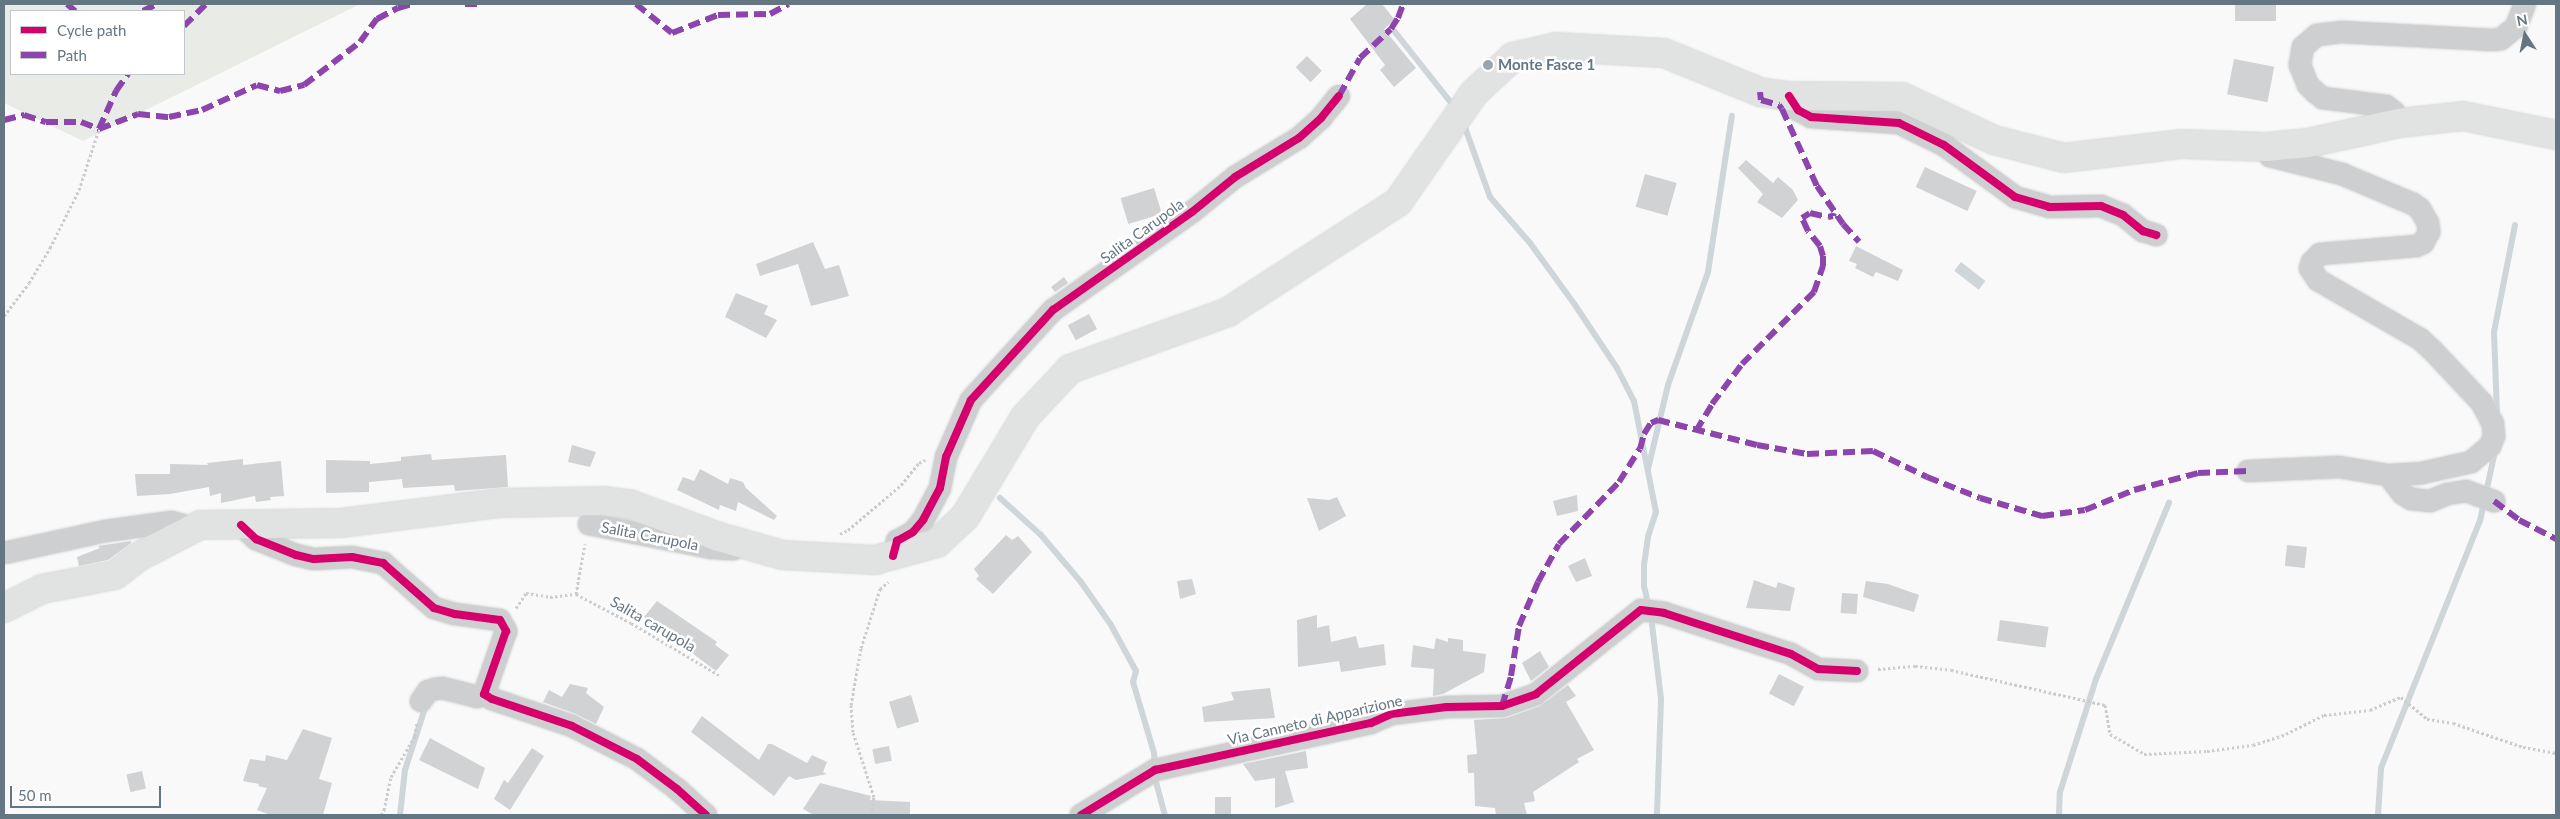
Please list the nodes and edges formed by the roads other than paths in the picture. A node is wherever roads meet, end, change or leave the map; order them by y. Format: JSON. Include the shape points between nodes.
{"nodes":[{"id":1,"x":2525,"y":4,"type":"edge"},
{"id":2,"x":1339,"y":96,"type":"dead end"},
{"id":3,"x":1789,"y":96,"type":"junction"},
{"id":4,"x":2400,"y":123,"type":"junction"},
{"id":5,"x":2556,"y":135,"type":"edge"},
{"id":6,"x":2266,"y":147,"type":"junction"},
{"id":7,"x":2156,"y":234,"type":"dead end"},
{"id":8,"x":2248,"y":471,"type":"dead end"},
{"id":9,"x":2388,"y":475,"type":"junction"},
{"id":10,"x":2494,"y":501,"type":"dead end"},
{"id":11,"x":589,"y":524,"type":"road end"},
{"id":12,"x":241,"y":525,"type":"junction"},
{"id":13,"x":194,"y":528,"type":"junction"},
{"id":14,"x":755,"y":548,"type":"junction"},
{"id":15,"x":4,"y":552,"type":"edge"},
{"id":16,"x":894,"y":555,"type":"junction"},
{"id":17,"x":4,"y":608,"type":"edge"},
{"id":18,"x":1857,"y":671,"type":"road end"},
{"id":19,"x":484,"y":694,"type":"junction"},
{"id":20,"x":421,"y":700,"type":"road end"},
{"id":21,"x":706,"y":815,"type":"edge"},
{"id":22,"x":1082,"y":815,"type":"edge"}],
"edges":[{"from":1,"to":4,"type":"street","via":[[2516,26],[2501,39],[2340,32],[2317,35],[2303,47],[2300,65],[2308,85],[2323,98],[2386,106]]},
{"from":2,"to":16,"type":"street","name":"Salita Carupola","via":[[1300,138],[1236,177],[1185,218],[1053,310],[971,400],[946,457],[940,488],[923,520],[906,538],[897,541]]},
{"from":3,"to":6,"type":"main road","via":[[1902,97],[1994,140],[2064,158],[2182,144]]},
{"from":3,"to":7,"type":"street","via":[[1798,110],[1811,117],[1899,124],[1944,145],[2015,198],[2049,207],[2102,206],[2123,215],[2143,231]]},
{"from":3,"to":16,"type":"main road","via":[[1760,92],[1664,53],[1556,47],[1513,57],[1474,93],[1398,202],[1228,312],[1070,369],[1025,417],[965,517],[937,543]]},
{"from":4,"to":5,"type":"main road","via":[[2463,116]]},
{"from":4,"to":6,"type":"main road","via":[[2308,143]]},
{"from":6,"to":9,"type":"street","via":[[2270,156],[2342,174],[2413,204],[2428,223],[2426,238],[2416,246],[2320,254],[2310,268],[2318,280],[2427,345],[2473,391],[2493,424],[2494,436],[2490,446],[2470,462],[2422,473]]},
{"from":8,"to":9,"type":"street","via":[[2339,467]]},
{"from":9,"to":10,"type":"street","via":[[2411,499],[2430,501],[2447,494],[2466,492]]},
{"from":11,"to":14,"type":"street","name":"Salita Carupola","via":[[712,548]]},
{"from":12,"to":13,"type":"main road","via":[[200,525]]},
{"from":12,"to":14,"type":"main road","via":[[341,523],[499,503],[604,502],[646,508]]},
{"from":12,"to":19,"type":"street","via":[[256,539],[296,555],[352,557],[383,563],[434,608],[500,620],[506,631]]},
{"from":13,"to":15,"type":"street","via":[[171,522],[106,531]]},
{"from":13,"to":17,"type":"main road","via":[[138,557],[116,575],[42,589]]},
{"from":14,"to":16,"type":"main road","via":[[782,555],[875,560]]},
{"from":18,"to":22,"type":"street","name":"Via Canneto di Apparizione","via":[[1818,669],[1791,654],[1664,613],[1641,610],[1536,694],[1502,706],[1447,707],[1391,714],[1371,724],[1155,770]]},
{"from":19,"to":20,"type":"street","via":[[477,697],[442,688],[428,691]]},
{"from":19,"to":21,"type":"street","via":[[492,700],[572,726],[637,759]]}]}
